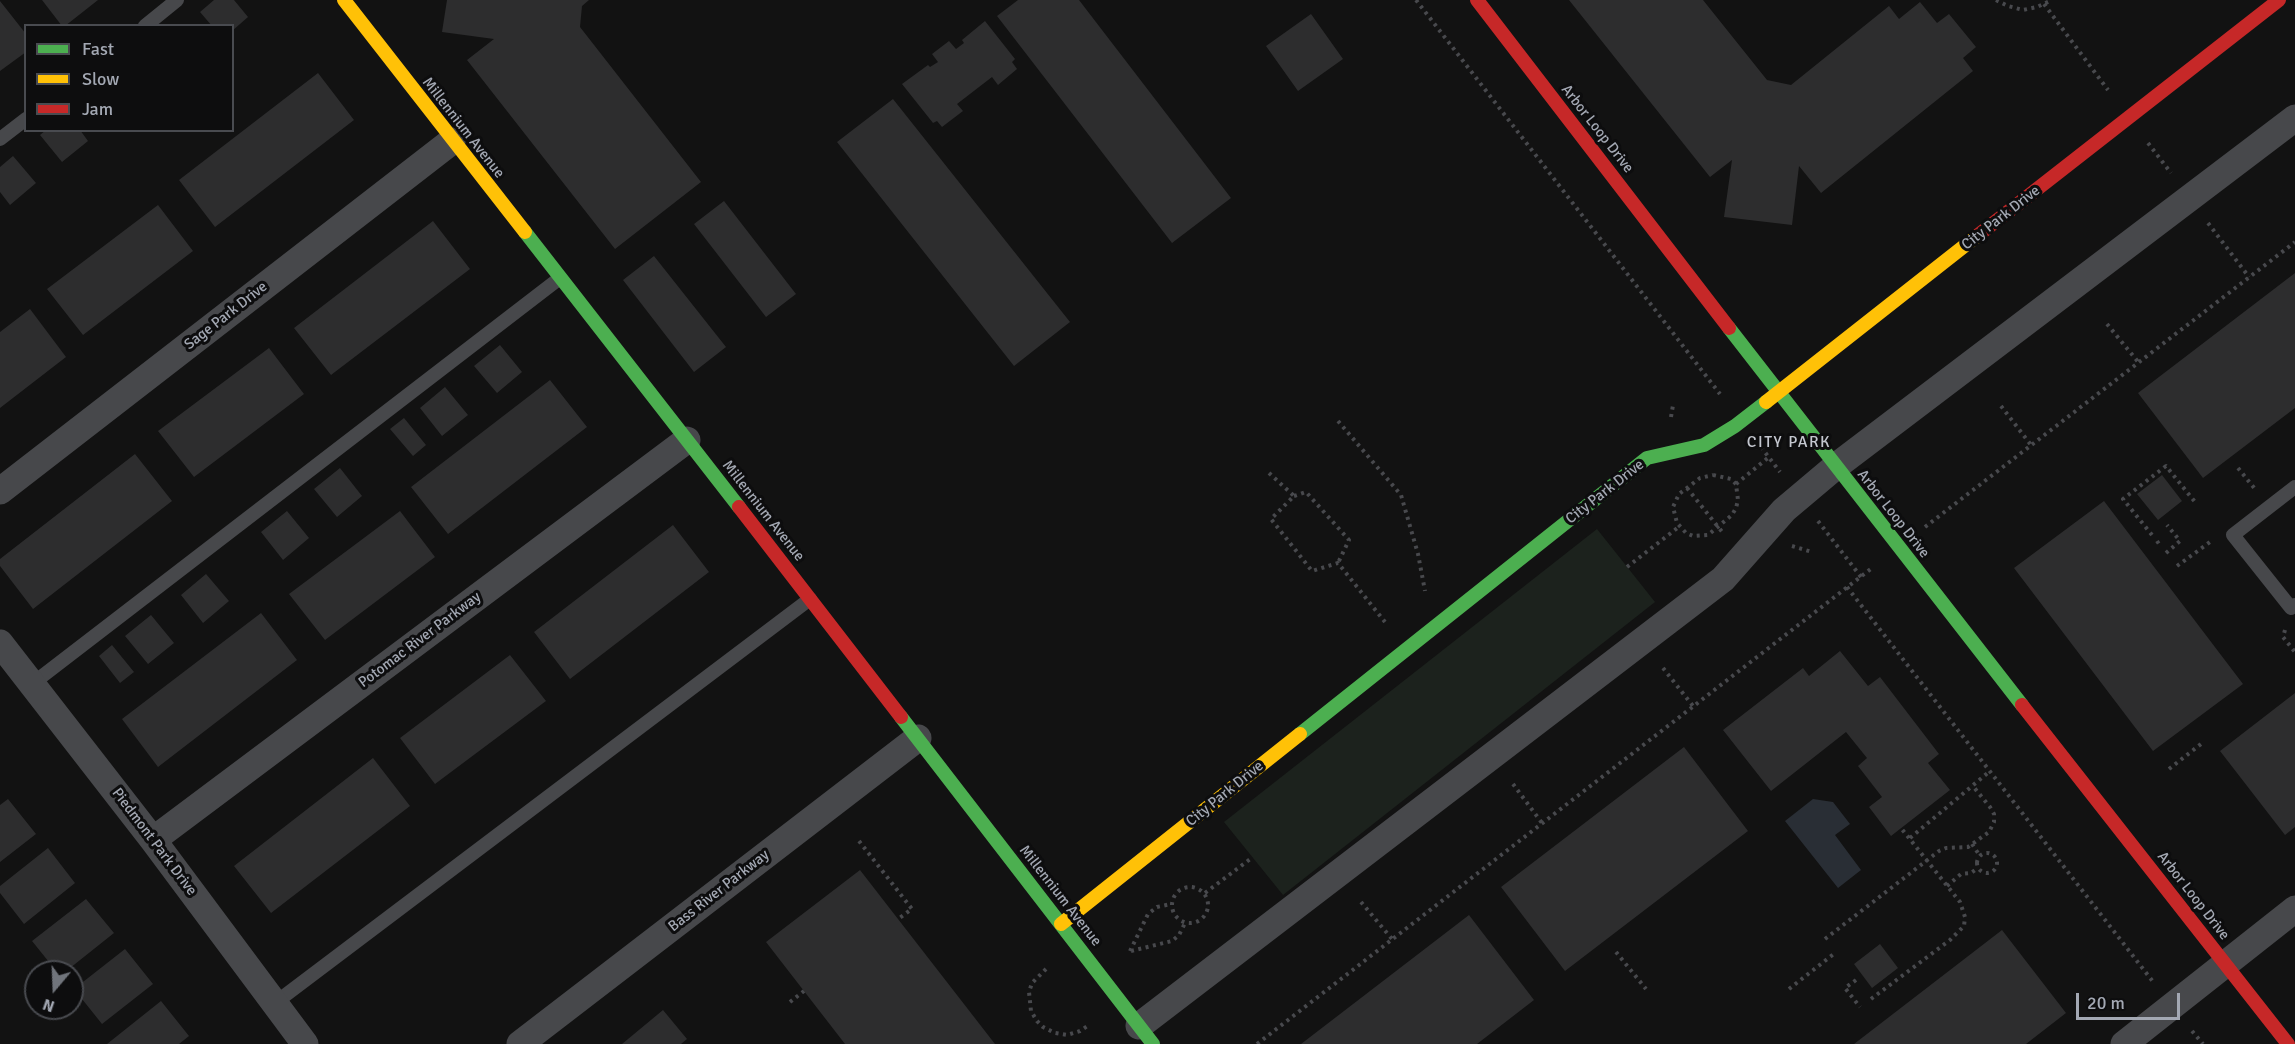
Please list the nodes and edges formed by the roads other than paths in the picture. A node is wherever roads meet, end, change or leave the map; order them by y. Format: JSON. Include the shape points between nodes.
{"nodes":[{"id":1,"x":177,"y":0,"type":"edge"},
{"id":2,"x":344,"y":0,"type":"edge"},
{"id":3,"x":1477,"y":0,"type":"edge"},
{"id":4,"x":2279,"y":0,"type":"edge"},
{"id":5,"x":147,"y":24,"type":"edge"},
{"id":6,"x":2295,"y":118,"type":"edge"},
{"id":7,"x":24,"y":121,"type":"edge"},
{"id":8,"x":0,"y":139,"type":"edge"},
{"id":9,"x":452,"y":141,"type":"junction"},
{"id":10,"x":560,"y":278,"type":"junction"},
{"id":11,"x":1779,"y":392,"type":"junction"},
{"id":12,"x":687,"y":440,"type":"junction"},
{"id":13,"x":1835,"y":467,"type":"junction"},
{"id":14,"x":2295,"y":487,"type":"edge"},
{"id":15,"x":0,"y":491,"type":"edge"},
{"id":16,"x":810,"y":599,"type":"junction"},
{"id":17,"x":2295,"y":605,"type":"edge"},
{"id":18,"x":0,"y":643,"type":"edge"},
{"id":19,"x":32,"y":684,"type":"junction"},
{"id":20,"x":918,"y":738,"type":"junction"},
{"id":21,"x":153,"y":840,"type":"junction"},
{"id":22,"x":2295,"y":909,"type":"edge"},
{"id":23,"x":1061,"y":924,"type":"junction"},
{"id":24,"x":2226,"y":964,"type":"junction"},
{"id":25,"x":275,"y":1003,"type":"junction"},
{"id":26,"x":1146,"y":1035,"type":"edge"},
{"id":27,"x":305,"y":1044,"type":"edge"},
{"id":28,"x":520,"y":1044,"type":"edge"},
{"id":29,"x":2124,"y":1044,"type":"edge"},
{"id":30,"x":2288,"y":1044,"type":"edge"}],
"edges":[{"from":1,"to":5,"type":"lane"},
{"from":2,"to":9,"type":"street","name":"Millennium Avenue"},
{"from":3,"to":11,"type":"street","name":"Arbor Loop Drive"},
{"from":4,"to":11,"type":"street","name":"City Park Drive"},
{"from":6,"to":13,"type":"street"},
{"from":7,"to":8,"type":"lane"},
{"from":9,"to":10,"type":"street","name":"Millennium Avenue"},
{"from":9,"to":15,"type":"street","name":"Sage Park Drive"},
{"from":10,"to":12,"type":"street","name":"Millennium Avenue"},
{"from":10,"to":19,"type":"lane"},
{"from":11,"to":13,"type":"street","name":"Arbor Loop Drive"},
{"from":11,"to":23,"type":"street","name":"City Park Drive","via":[[1704,446],[1647,458]]},
{"from":12,"to":16,"type":"street","name":"Millennium Avenue"},
{"from":12,"to":21,"type":"street","name":"Potomac River Parkway"},
{"from":13,"to":24,"type":"street","name":"Arbor Loop Drive"},
{"from":13,"to":26,"type":"street","via":[[1784,510],[1723,579]]},
{"from":14,"to":17,"type":"lane","via":[[2233,535],[2291,608]]},
{"from":16,"to":20,"type":"street","name":"Millennium Avenue"},
{"from":16,"to":25,"type":"lane"},
{"from":18,"to":19,"type":"street","name":"Piedmont Park Drive"},
{"from":19,"to":21,"type":"street","name":"Piedmont Park Drive"},
{"from":20,"to":23,"type":"street","name":"Millennium Avenue"},
{"from":20,"to":28,"type":"street","name":"Bass River Parkway"},
{"from":21,"to":25,"type":"street","name":"Piedmont Park Drive"},
{"from":22,"to":24,"type":"street"},
{"from":23,"to":26,"type":"street","name":"Millennium Avenue"},
{"from":24,"to":29,"type":"street"},
{"from":24,"to":30,"type":"street","name":"Arbor Loop Drive"},
{"from":25,"to":27,"type":"street","name":"Piedmont Park Drive"}]}
